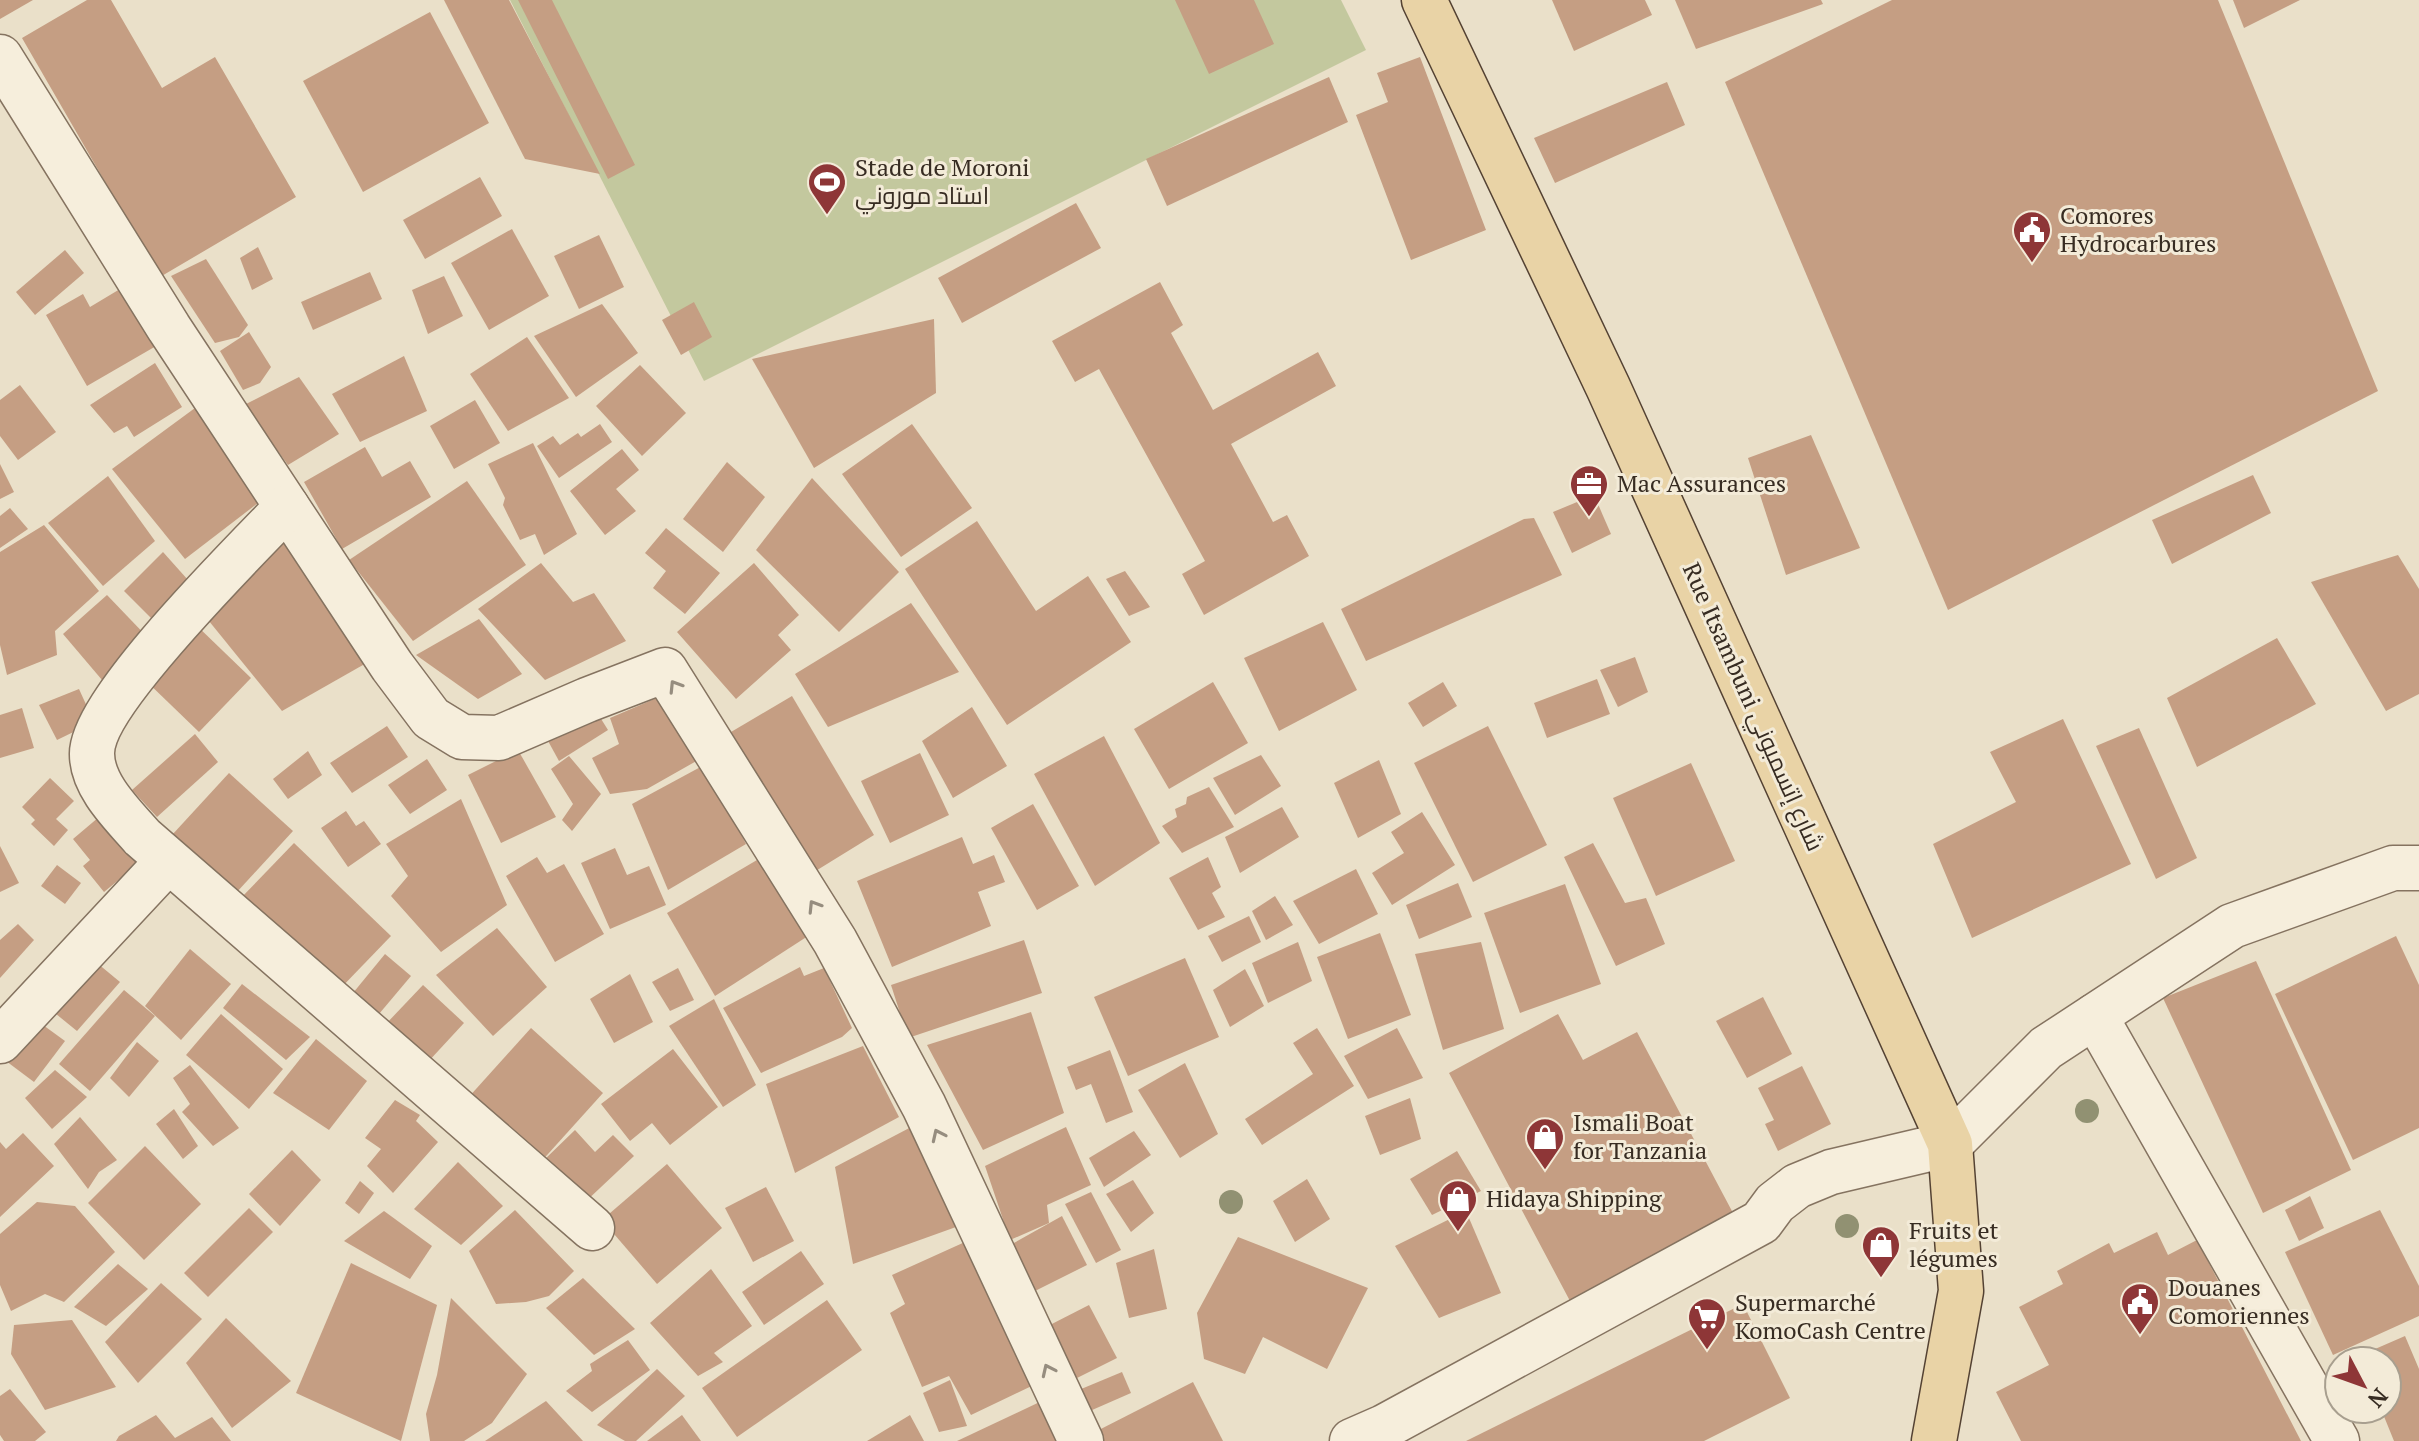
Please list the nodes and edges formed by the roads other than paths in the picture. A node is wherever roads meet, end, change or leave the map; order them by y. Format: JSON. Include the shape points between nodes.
{"nodes":[{"id":1,"x":1424,"y":0,"type":"edge"},
{"id":2,"x":0,"y":57,"type":"edge"},
{"id":3,"x":287,"y":507,"type":"junction"},
{"id":4,"x":168,"y":861,"type":"junction"},
{"id":5,"x":2419,"y":868,"type":"edge"},
{"id":6,"x":2095,"y":1016,"type":"junction"},
{"id":7,"x":0,"y":1041,"type":"edge"},
{"id":8,"x":1950,"y":1144,"type":"junction"},
{"id":9,"x":592,"y":1228,"type":"dead end"},
{"id":10,"x":1081,"y":1441,"type":"edge"},
{"id":11,"x":1352,"y":1441,"type":"edge"},
{"id":12,"x":1934,"y":1441,"type":"edge"},
{"id":13,"x":2337,"y":1441,"type":"edge"}],
"edges":[{"from":1,"to":8,"type":"main road","name":"Rue Itsambuni شارع إتسمبوني","via":[[1608,387]]},
{"from":2,"to":3,"type":"street"},
{"from":3,"to":4,"type":"street","via":[[140,667],[98,728],[91,756],[98,777],[132,826]]},
{"from":10,"to":3,"type":"street","one_way":true,"via":[[924,1106],[858,982],[665,670],[499,738],[462,737],[431,718]]},
{"from":4,"to":7,"type":"street"},
{"from":4,"to":9,"type":"street"},
{"from":5,"to":6,"type":"street","via":[[2393,868],[2232,926]]},
{"from":6,"to":8,"type":"street","via":[[2046,1048]]},
{"from":6,"to":13,"type":"street"},
{"from":8,"to":11,"type":"street","via":[[1831,1172],[1797,1186],[1761,1222]]},
{"from":8,"to":12,"type":"main road","name":"Rue Itsambuni شارع إتسمبوني","via":[[1961,1291]]}]}
